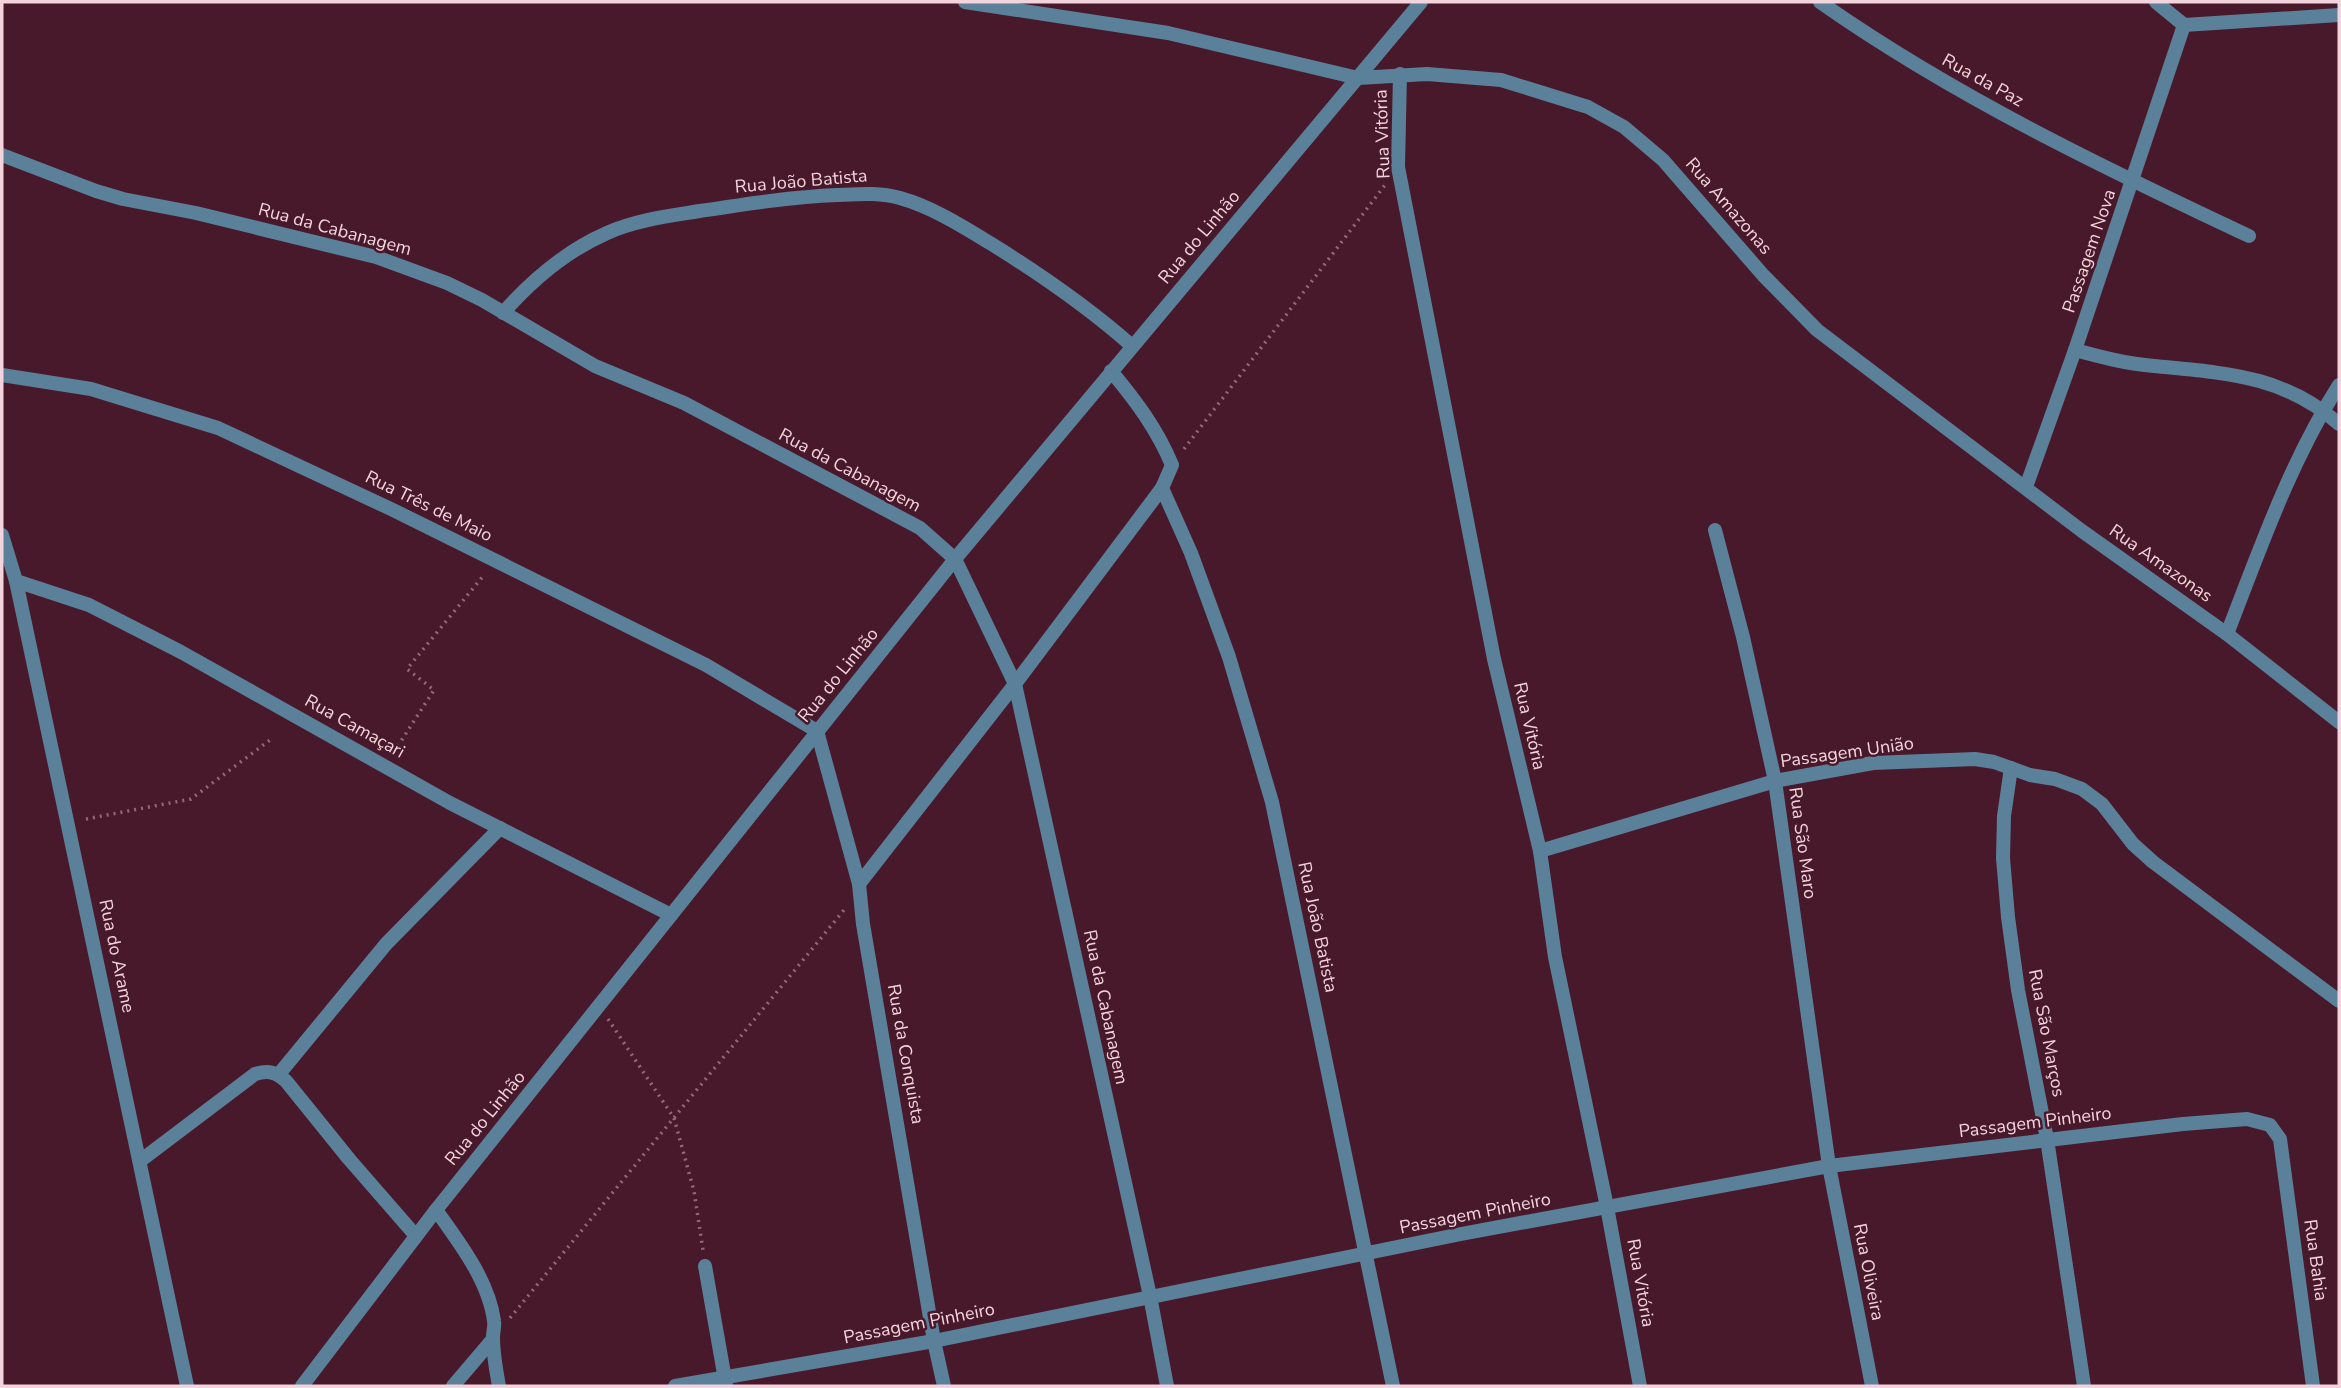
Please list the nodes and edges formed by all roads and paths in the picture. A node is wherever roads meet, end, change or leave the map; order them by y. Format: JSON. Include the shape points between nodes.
{"nodes":[{"id":1,"x":965,"y":2,"type":"edge"},
{"id":2,"x":1421,"y":2,"type":"edge"},
{"id":3,"x":1820,"y":2,"type":"edge"},
{"id":4,"x":2156,"y":2,"type":"edge"},
{"id":5,"x":2339,"y":15,"type":"edge"},
{"id":6,"x":2184,"y":24,"type":"junction"},
{"id":7,"x":1400,"y":74,"type":"junction"},
{"id":8,"x":1358,"y":78,"type":"junction"},
{"id":9,"x":2,"y":155,"type":"edge"},
{"id":10,"x":1398,"y":167,"type":"junction"},
{"id":11,"x":2132,"y":181,"type":"junction"},
{"id":12,"x":2249,"y":236,"type":"dead end"},
{"id":13,"x":503,"y":313,"type":"junction"},
{"id":14,"x":1132,"y":346,"type":"junction"},
{"id":15,"x":2075,"y":351,"type":"junction"},
{"id":16,"x":1111,"y":371,"type":"junction"},
{"id":17,"x":2,"y":375,"type":"edge"},
{"id":18,"x":2339,"y":385,"type":"edge"},
{"id":19,"x":2323,"y":410,"type":"junction"},
{"id":20,"x":2339,"y":424,"type":"edge"},
{"id":21,"x":1172,"y":465,"type":"junction"},
{"id":22,"x":2026,"y":487,"type":"junction"},
{"id":23,"x":1161,"y":488,"type":"junction"},
{"id":24,"x":1715,"y":530,"type":"dead end"},
{"id":25,"x":2,"y":535,"type":"edge"},
{"id":26,"x":956,"y":559,"type":"junction"},
{"id":27,"x":496,"y":561,"type":"junction"},
{"id":28,"x":16,"y":581,"type":"junction"},
{"id":29,"x":2227,"y":634,"type":"junction"},
{"id":30,"x":1015,"y":684,"type":"junction"},
{"id":31,"x":2339,"y":722,"type":"edge"},
{"id":32,"x":817,"y":731,"type":"junction"},
{"id":33,"x":270,"y":740,"type":"dead end"},
{"id":34,"x":385,"y":766,"type":"junction"},
{"id":35,"x":2011,"y":768,"type":"junction"},
{"id":36,"x":1775,"y":781,"type":"junction"},
{"id":37,"x":86,"y":819,"type":"dead end"},
{"id":38,"x":500,"y":828,"type":"junction"},
{"id":39,"x":1540,"y":851,"type":"junction"},
{"id":40,"x":859,"y":884,"type":"junction"},
{"id":41,"x":671,"y":915,"type":"junction"},
{"id":42,"x":2339,"y":1001,"type":"edge"},
{"id":43,"x":599,"y":1006,"type":"junction"},
{"id":44,"x":279,"y":1074,"type":"junction"},
{"id":45,"x":674,"y":1118,"type":"junction"},
{"id":46,"x":2047,"y":1139,"type":"junction"},
{"id":47,"x":2280,"y":1139,"type":"joint"},
{"id":48,"x":140,"y":1161,"type":"junction"},
{"id":49,"x":1829,"y":1166,"type":"junction"},
{"id":50,"x":1607,"y":1206,"type":"junction"},
{"id":51,"x":436,"y":1210,"type":"junction"},
{"id":52,"x":416,"y":1236,"type":"junction"},
{"id":53,"x":1367,"y":1255,"type":"junction"},
{"id":54,"x":705,"y":1266,"type":"joint"},
{"id":55,"x":1150,"y":1296,"type":"junction"},
{"id":56,"x":493,"y":1339,"type":"junction"},
{"id":57,"x":934,"y":1341,"type":"junction"},
{"id":58,"x":725,"y":1382,"type":"edge"},
{"id":59,"x":187,"y":1386,"type":"edge"},
{"id":60,"x":302,"y":1386,"type":"edge"},
{"id":61,"x":453,"y":1386,"type":"edge"},
{"id":62,"x":499,"y":1386,"type":"edge"},
{"id":63,"x":675,"y":1386,"type":"edge"},
{"id":64,"x":944,"y":1386,"type":"edge"},
{"id":65,"x":1167,"y":1386,"type":"edge"},
{"id":66,"x":1393,"y":1386,"type":"edge"},
{"id":67,"x":1640,"y":1386,"type":"edge"},
{"id":68,"x":1872,"y":1386,"type":"edge"},
{"id":69,"x":2084,"y":1386,"type":"edge"},
{"id":70,"x":2314,"y":1386,"type":"edge"}],
"edges":[{"from":1,"to":8,"type":"street","name":"Rua Amazonas","via":[[1168,33]]},
{"from":2,"to":8,"type":"street","name":"Rua do Linhão"},
{"from":3,"to":11,"type":"street","name":"Rua da Paz","via":[[1953,88]]},
{"from":4,"to":6,"type":"street"},
{"from":5,"to":6,"type":"street"},
{"from":6,"to":11,"type":"street","name":"Passagem Nova"},
{"from":7,"to":8,"type":"street","name":"Rua Amazonas"},
{"from":7,"to":10,"type":"street","name":"Rua Vitória"},
{"from":7,"to":22,"type":"street","name":"Rua Amazonas","via":[[1501,80],[1588,107],[1624,127],[1663,160],[1816,330]]},
{"from":8,"to":14,"type":"street","name":"Rua do Linhão"},
{"from":9,"to":13,"type":"street","name":"Rua da Cabanagem","via":[[123,199],[376,257],[447,283]]},
{"from":10,"to":21,"type":"path"},
{"from":10,"to":39,"type":"street","name":"Rua Vitória","via":[[1494,659]]},
{"from":11,"to":12,"type":"street","name":"Rua da Paz"},
{"from":11,"to":15,"type":"street","name":"Passagem Nova"},
{"from":13,"to":14,"type":"street","name":"Rua João Batista","via":[[562,257],[610,231],[655,218],[782,198],[873,193],[927,207],[970,231],[1039,273]]},
{"from":13,"to":26,"type":"street","name":"Rua da Cabanagem","via":[[596,366],[684,403],[920,528]]},
{"from":14,"to":16,"type":"street","name":"Rua do Linhão"},
{"from":15,"to":19,"type":"street","via":[[2152,366],[2233,374],[2278,386]]},
{"from":15,"to":22,"type":"street","name":"Passagem Nova"},
{"from":16,"to":21,"type":"street","via":[[1141,406]]},
{"from":16,"to":26,"type":"street","name":"Rua do Linhão"},
{"from":17,"to":27,"type":"street","name":"Rua Três de Maio","via":[[91,388],[218,428]]},
{"from":18,"to":19,"type":"street"},
{"from":19,"to":20,"type":"street"},
{"from":19,"to":29,"type":"street","via":[[2287,479]]},
{"from":21,"to":23,"type":"street"},
{"from":22,"to":29,"type":"street","name":"Rua Amazonas"},
{"from":23,"to":30,"type":"street"},
{"from":23,"to":53,"type":"street","name":"Rua João Batista","via":[[1224,644],[1272,802]]},
{"from":24,"to":36,"type":"street","name":"Rua São Maro"},
{"from":25,"to":28,"type":"street","name":"Rua do Arame"},
{"from":26,"to":30,"type":"street","name":"Rua da Cabanagem"},
{"from":26,"to":32,"type":"street","name":"Rua do Linhão"},
{"from":27,"to":32,"type":"street","name":"Rua Três de Maio","via":[[706,665]]},
{"from":27,"to":34,"type":"path","via":[[407,669],[434,690]]},
{"from":28,"to":34,"type":"street","name":"Rua Camaçari","via":[[89,605]]},
{"from":28,"to":48,"type":"street","name":"Rua do Arame"},
{"from":29,"to":31,"type":"street","name":"Rua Amazonas"},
{"from":30,"to":40,"type":"street"},
{"from":30,"to":55,"type":"street","name":"Rua da Cabanagem"},
{"from":32,"to":40,"type":"street","name":"Rua da Conquista"},
{"from":32,"to":41,"type":"street","name":"Rua do Linhão"},
{"from":33,"to":37,"type":"path","via":[[191,799]]},
{"from":34,"to":38,"type":"street","name":"Rua Camaçari"},
{"from":35,"to":36,"type":"street","name":"Passagem União","via":[[1975,759],[1914,760]]},
{"from":35,"to":42,"type":"street","name":"Passagem União","via":[[2081,789],[2102,804],[2153,862]]},
{"from":35,"to":46,"type":"street","name":"Rua São Marços","via":[[2003,858],[2008,916]]},
{"from":36,"to":39,"type":"street","name":"Passagem União"},
{"from":36,"to":49,"type":"street","name":"Rua São Maro"},
{"from":38,"to":41,"type":"street","name":"Rua Camaçari"},
{"from":38,"to":44,"type":"street","via":[[386,944]]},
{"from":39,"to":50,"type":"street","name":"Rua Vitória","via":[[1555,957]]},
{"from":40,"to":45,"type":"path","via":[[823,938]]},
{"from":40,"to":57,"type":"street","name":"Rua da Conquista"},
{"from":41,"to":43,"type":"street","name":"Rua do Linhão"},
{"from":43,"to":45,"type":"path"},
{"from":43,"to":51,"type":"street","name":"Rua do Linhão"},
{"from":44,"to":48,"type":"street","via":[[255,1074]]},
{"from":44,"to":52,"type":"street"},
{"from":45,"to":54,"type":"path","via":[[694,1191]]},
{"from":45,"to":56,"type":"path"},
{"from":46,"to":47,"type":"street","name":"Passagem Pinheiro","via":[[2246,1119],[2270,1125]]},
{"from":46,"to":49,"type":"street","name":"Passagem Pinheiro"},
{"from":46,"to":69,"type":"street","name":"Rua São Marços"},
{"from":47,"to":70,"type":"street","name":"Rua Bahia"},
{"from":48,"to":59,"type":"street","name":"Rua do Arame"},
{"from":49,"to":50,"type":"street","name":"Passagem Pinheiro"},
{"from":49,"to":68,"type":"street","name":"Rua Oliveira"},
{"from":50,"to":53,"type":"street","name":"Passagem Pinheiro"},
{"from":50,"to":67,"type":"street","name":"Rua Vitória"},
{"from":51,"to":52,"type":"street","name":"Rua do Linhão"},
{"from":51,"to":56,"type":"street","via":[[481,1282],[495,1322]]},
{"from":52,"to":60,"type":"street","name":"Rua do Linhão"},
{"from":53,"to":55,"type":"street","name":"Passagem Pinheiro"},
{"from":53,"to":66,"type":"street","name":"Rua João Batista"},
{"from":54,"to":58,"type":"street"},
{"from":55,"to":57,"type":"street","name":"Passagem Pinheiro"},
{"from":55,"to":65,"type":"street","name":"Rua da Cabanagem"},
{"from":56,"to":61,"type":"street"},
{"from":56,"to":62,"type":"street"},
{"from":57,"to":58,"type":"street","name":"Passagem Pinheiro"},
{"from":57,"to":64,"type":"street","name":"Rua da Conquista"},
{"from":58,"to":63,"type":"street","name":"Passagem Pinheiro"}]}
